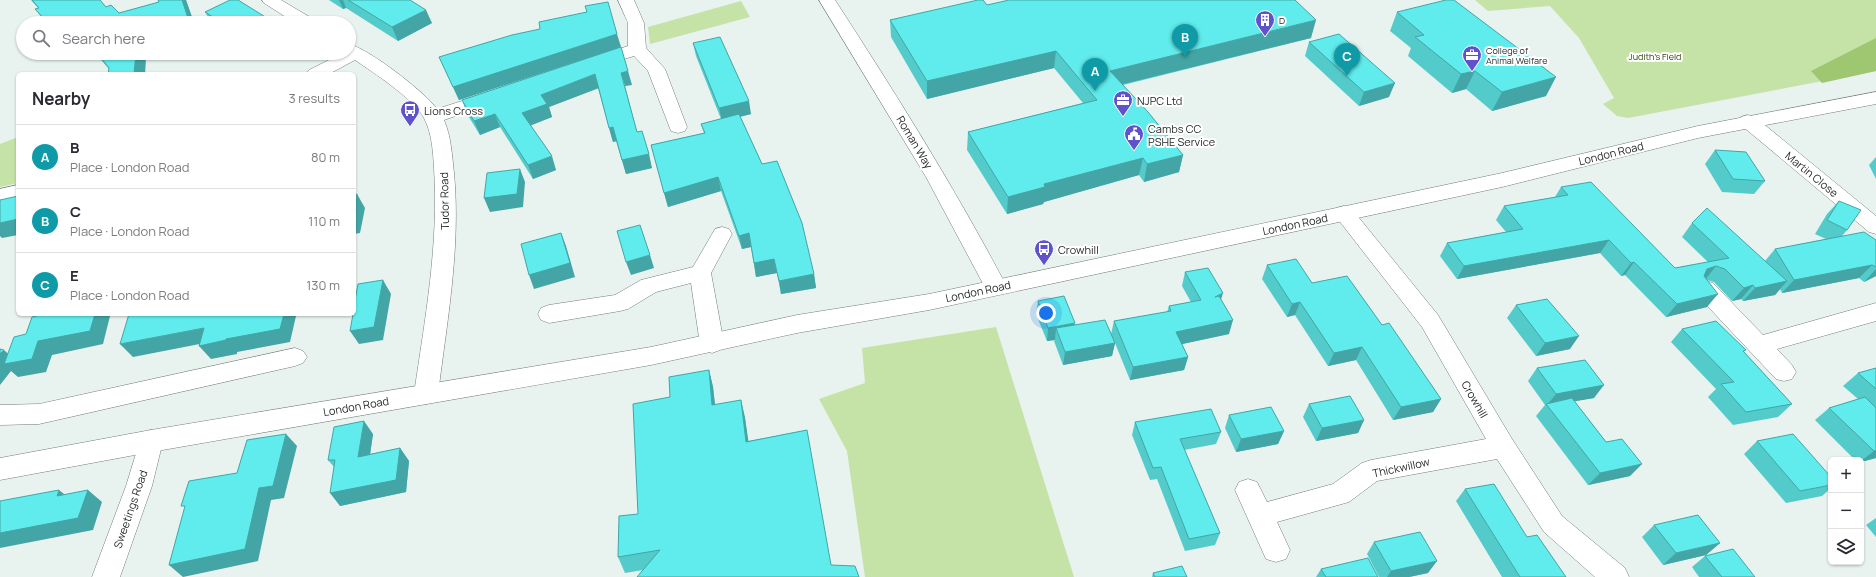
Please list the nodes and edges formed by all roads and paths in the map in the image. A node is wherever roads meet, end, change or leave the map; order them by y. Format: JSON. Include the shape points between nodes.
{"nodes":[{"id":1,"x":270,"y":0,"type":"edge"},
{"id":2,"x":626,"y":0,"type":"edge"},
{"id":3,"x":827,"y":0,"type":"edge"},
{"id":4,"x":296,"y":16,"type":"edge"},
{"id":5,"x":637,"y":49,"type":"junction"},
{"id":6,"x":356,"y":54,"type":"edge"},
{"id":7,"x":338,"y":60,"type":"edge"},
{"id":8,"x":576,"y":69,"type":"edge"},
{"id":9,"x":318,"y":72,"type":"edge"},
{"id":10,"x":508,"y":92,"type":"edge"},
{"id":11,"x":1876,"y":98,"type":"edge"},
{"id":12,"x":433,"y":117,"type":"junction"},
{"id":13,"x":1748,"y":121,"type":"junction"},
{"id":14,"x":678,"y":127,"type":"dead end"},
{"id":15,"x":16,"y":192,"type":"edge"},
{"id":16,"x":0,"y":196,"type":"edge"},
{"id":17,"x":1344,"y":213,"type":"junction"},
{"id":18,"x":1876,"y":227,"type":"edge"},
{"id":19,"x":722,"y":234,"type":"dead end"},
{"id":20,"x":700,"y":273,"type":"junction"},
{"id":21,"x":996,"y":287,"type":"junction"},
{"id":22,"x":1705,"y":289,"type":"edge"},
{"id":23,"x":1876,"y":312,"type":"edge"},
{"id":24,"x":549,"y":314,"type":"dead end"},
{"id":25,"x":712,"y":344,"type":"junction"},
{"id":26,"x":1760,"y":345,"type":"junction"},
{"id":27,"x":295,"y":357,"type":"dead end"},
{"id":28,"x":1784,"y":372,"type":"dead end"},
{"id":29,"x":426,"y":394,"type":"junction"},
{"id":30,"x":0,"y":415,"type":"edge"},
{"id":31,"x":151,"y":441,"type":"junction"},
{"id":32,"x":1503,"y":447,"type":"junction"},
{"id":33,"x":0,"y":469,"type":"edge"},
{"id":34,"x":1248,"y":490,"type":"dead end"},
{"id":35,"x":1260,"y":515,"type":"junction"},
{"id":36,"x":1276,"y":550,"type":"dead end"},
{"id":37,"x":106,"y":577,"type":"edge"},
{"id":38,"x":1615,"y":577,"type":"edge"}],
"edges":[{"from":1,"to":4,"type":"street"},
{"from":2,"to":5,"type":"street","via":[[636,23]]},
{"from":3,"to":21,"type":"street","name":"Roman Way","via":[[912,136]]},
{"from":5,"to":8,"type":"street"},
{"from":5,"to":14,"type":"street","via":[[656,69]]},
{"from":6,"to":12,"type":"street","name":"Tudor Road","via":[[422,103]]},
{"from":7,"to":9,"type":"street"},
{"from":10,"to":12,"type":"street"},
{"from":11,"to":13,"type":"street","name":"London Road"},
{"from":12,"to":29,"type":"street","name":"Tudor Road","via":[[440,137],[444,168],[446,227]]},
{"from":13,"to":17,"type":"street","name":"London Road","via":[[1502,180]]},
{"from":13,"to":18,"type":"street","name":"Martin Close"},
{"from":15,"to":16,"type":"street"},
{"from":17,"to":21,"type":"street","name":"London Road"},
{"from":17,"to":32,"type":"street","name":"Crowhill","via":[[1430,321]]},
{"from":19,"to":20,"type":"street"},
{"from":20,"to":24,"type":"street","via":[[649,286],[620,303]]},
{"from":20,"to":25,"type":"street"},
{"from":21,"to":25,"type":"street","name":"London Road","via":[[929,302],[797,324]]},
{"from":22,"to":26,"type":"street"},
{"from":23,"to":26,"type":"street"},
{"from":25,"to":29,"type":"street","name":"London Road"},
{"from":26,"to":28,"type":"street"},
{"from":27,"to":30,"type":"street","via":[[38,414]]},
{"from":29,"to":31,"type":"street","name":"London Road"},
{"from":31,"to":33,"type":"street","name":"London Road"},
{"from":31,"to":37,"type":"street","name":"Sweetings Road","via":[[139,486]]},
{"from":32,"to":35,"type":"street","name":"Thickwillow","via":[[1371,471],[1340,494]]},
{"from":32,"to":38,"type":"street","name":"Crowhill","via":[[1553,524]]},
{"from":34,"to":35,"type":"street"},
{"from":35,"to":36,"type":"street"}]}
